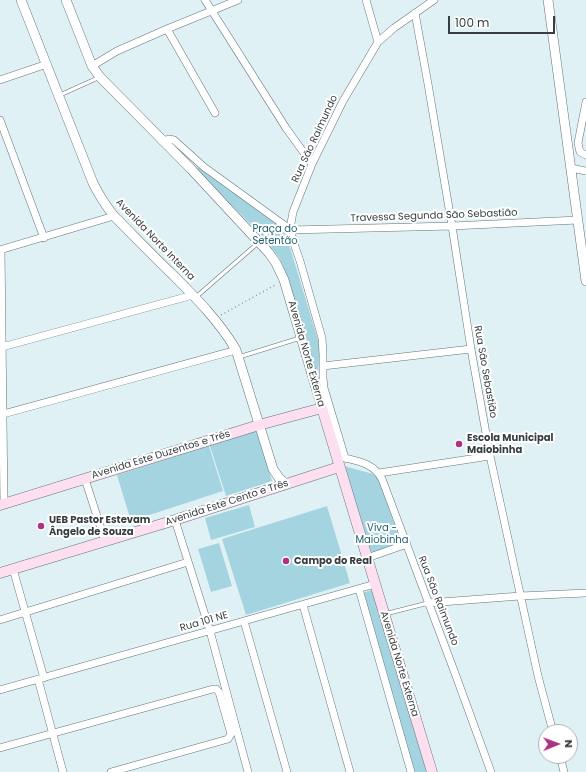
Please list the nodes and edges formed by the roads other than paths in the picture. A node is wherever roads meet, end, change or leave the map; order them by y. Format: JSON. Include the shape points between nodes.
{"nodes":[{"id":1,"x":21,"y":0,"type":"edge"},
{"id":2,"x":66,"y":0,"type":"edge"},
{"id":3,"x":205,"y":0,"type":"edge"},
{"id":4,"x":238,"y":0,"type":"edge"},
{"id":5,"x":366,"y":0,"type":"edge"},
{"id":6,"x":434,"y":0,"type":"edge"},
{"id":7,"x":548,"y":0,"type":"edge"},
{"id":8,"x":212,"y":11,"type":"junction"},
{"id":9,"x":415,"y":13,"type":"junction"},
{"id":10,"x":167,"y":29,"type":"junction"},
{"id":11,"x":378,"y":42,"type":"junction"},
{"id":12,"x":47,"y":64,"type":"junction"},
{"id":13,"x":92,"y":66,"type":"junction"},
{"id":14,"x":100,"y":77,"type":"junction"},
{"id":15,"x":0,"y":80,"type":"edge"},
{"id":16,"x":59,"y":95,"type":"junction"},
{"id":17,"x":586,"y":102,"type":"edge"},
{"id":18,"x":215,"y":113,"type":"dead end"},
{"id":19,"x":0,"y":120,"type":"edge"},
{"id":20,"x":162,"y":141,"type":"junction"},
{"id":21,"x":586,"y":155,"type":"edge"},
{"id":22,"x":312,"y":164,"type":"junction"},
{"id":23,"x":571,"y":168,"type":"junction"},
{"id":24,"x":586,"y":171,"type":"edge"},
{"id":25,"x":114,"y":216,"type":"junction"},
{"id":26,"x":578,"y":220,"type":"junction"},
{"id":27,"x":452,"y":226,"type":"junction"},
{"id":28,"x":291,"y":230,"type":"junction"},
{"id":29,"x":44,"y":238,"type":"junction"},
{"id":30,"x":259,"y":242,"type":"junction"},
{"id":31,"x":1,"y":250,"type":"edge"},
{"id":32,"x":586,"y":281,"type":"edge"},
{"id":33,"x":194,"y":296,"type":"junction"},
{"id":34,"x":1,"y":307,"type":"edge"},
{"id":35,"x":302,"y":338,"type":"junction"},
{"id":36,"x":2,"y":347,"type":"junction"},
{"id":37,"x":471,"y":349,"type":"junction"},
{"id":38,"x":237,"y":354,"type":"junction"},
{"id":39,"x":1,"y":362,"type":"edge"},
{"id":40,"x":323,"y":366,"type":"junction"},
{"id":41,"x":322,"y":408,"type":"junction"},
{"id":42,"x":1,"y":414,"type":"edge"},
{"id":43,"x":259,"y":425,"type":"junction"},
{"id":44,"x":490,"y":456,"type":"junction"},
{"id":45,"x":341,"y":462,"type":"junction"},
{"id":46,"x":379,"y":473,"type":"junction"},
{"id":47,"x":85,"y":479,"type":"junction"},
{"id":48,"x":286,"y":484,"type":"junction"},
{"id":49,"x":2,"y":504,"type":"edge"},
{"id":50,"x":175,"y":520,"type":"junction"},
{"id":51,"x":105,"y":541,"type":"junction"},
{"id":52,"x":406,"y":544,"type":"junction"},
{"id":53,"x":367,"y":558,"type":"junction"},
{"id":54,"x":188,"y":562,"type":"junction"},
{"id":55,"x":12,"y":569,"type":"junction"},
{"id":56,"x":0,"y":572,"type":"edge"},
{"id":57,"x":375,"y":584,"type":"junction"},
{"id":58,"x":359,"y":589,"type":"junction"},
{"id":59,"x":586,"y":593,"type":"edge"},
{"id":60,"x":520,"y":596,"type":"junction"},
{"id":61,"x":428,"y":604,"type":"junction"},
{"id":62,"x":303,"y":605,"type":"junction"},
{"id":63,"x":25,"y":612,"type":"junction"},
{"id":64,"x":385,"y":614,"type":"junction"},
{"id":65,"x":0,"y":620,"type":"edge"},
{"id":66,"x":244,"y":621,"type":"junction"},
{"id":67,"x":210,"y":631,"type":"junction"},
{"id":68,"x":41,"y":678,"type":"junction"},
{"id":69,"x":0,"y":690,"type":"edge"},
{"id":70,"x":229,"y":712,"type":"junction"},
{"id":71,"x":551,"y":724,"type":"edge"},
{"id":72,"x":53,"y":733,"type":"junction"},
{"id":73,"x":0,"y":748,"type":"edge"},
{"id":74,"x":63,"y":772,"type":"edge"},
{"id":75,"x":111,"y":772,"type":"edge"},
{"id":76,"x":248,"y":772,"type":"edge"},
{"id":77,"x":287,"y":772,"type":"edge"},
{"id":78,"x":350,"y":772,"type":"edge"},
{"id":79,"x":411,"y":772,"type":"edge"},
{"id":80,"x":432,"y":772,"type":"edge"},
{"id":81,"x":490,"y":772,"type":"edge"}],
"edges":[{"from":1,"to":12,"type":"street","name":"Avenida Norte Interna"},
{"from":2,"to":13,"type":"street","name":"Avenida Norte Externa"},
{"from":3,"to":8,"type":"street"},
{"from":4,"to":8,"type":"street"},
{"from":5,"to":11,"type":"street"},
{"from":6,"to":9,"type":"street","name":"Rua São Raimundo"},
{"from":7,"to":23,"type":"street"},
{"from":8,"to":10,"type":"street"},
{"from":8,"to":22,"type":"street","via":[[286,128]]},
{"from":9,"to":11,"type":"street","name":"Rua São Raimundo"},
{"from":9,"to":27,"type":"street","name":"Rua São Sebastião"},
{"from":10,"to":13,"type":"street","via":[[117,51]]},
{"from":10,"to":18,"type":"street"},
{"from":11,"to":22,"type":"street","name":"Rua São Raimundo","via":[[343,102]]},
{"from":12,"to":15,"type":"street"},
{"from":12,"to":16,"type":"street","name":"Avenida Norte Interna"},
{"from":13,"to":14,"type":"street","name":"Avenida Norte Externa"},
{"from":14,"to":16,"type":"lane"},
{"from":14,"to":20,"type":"street","name":"Avenida Norte Externa"},
{"from":16,"to":25,"type":"street","name":"Avenida Norte Interna","via":[[93,183]]},
{"from":17,"to":21,"type":"street","via":[[578,143],[580,152]]},
{"from":19,"to":29,"type":"street"},
{"from":20,"to":28,"type":"street","via":[[168,138],[174,140],[204,167]]},
{"from":20,"to":30,"type":"street","name":"Avenida Norte Externa"},
{"from":22,"to":28,"type":"street","name":"Rua São Raimundo","via":[[293,212]]},
{"from":23,"to":24,"type":"street"},
{"from":23,"to":26,"type":"street"},
{"from":25,"to":29,"type":"street"},
{"from":25,"to":33,"type":"street","name":"Avenida Norte Interna"},
{"from":26,"to":27,"type":"street","name":"Travessa Segunda São Sebastião"},
{"from":26,"to":32,"type":"street"},
{"from":27,"to":28,"type":"street","name":"Travessa Segunda São Sebastião"},
{"from":27,"to":37,"type":"street","name":"Rua São Sebastião"},
{"from":28,"to":40,"type":"street","name":"Rua São Raimundo","via":[[321,330]]},
{"from":29,"to":31,"type":"street"},
{"from":30,"to":33,"type":"lane"},
{"from":30,"to":35,"type":"street","name":"Avenida Norte Externa","via":[[276,263],[284,280]]},
{"from":31,"to":34,"type":"street"},
{"from":33,"to":36,"type":"street"},
{"from":33,"to":38,"type":"street","name":"Avenida Norte Interna","via":[[229,338]]},
{"from":34,"to":36,"type":"street"},
{"from":35,"to":38,"type":"lane"},
{"from":35,"to":41,"type":"street","name":"Avenida Norte Externa"},
{"from":36,"to":39,"type":"street"},
{"from":37,"to":40,"type":"street"},
{"from":37,"to":44,"type":"street","name":"Rua São Sebastião"},
{"from":38,"to":42,"type":"street"},
{"from":38,"to":43,"type":"street","name":"Avenida Norte Interna"},
{"from":39,"to":42,"type":"street"},
{"from":40,"to":45,"type":"street","name":"Rua São Raimundo","via":[[324,388]]},
{"from":41,"to":43,"type":"main road","name":"Avenida Este Duzentos e Três"},
{"from":41,"to":45,"type":"main road","name":"Avenida Norte Externa"},
{"from":42,"to":49,"type":"street"},
{"from":43,"to":47,"type":"main road","name":"Avenida Este Duzentos e Três"},
{"from":43,"to":48,"type":"street","name":"Avenida Norte Interna","via":[[273,469]]},
{"from":44,"to":46,"type":"street"},
{"from":44,"to":60,"type":"street","name":"Rua São Sebastião"},
{"from":45,"to":46,"type":"street","via":[[367,464]]},
{"from":45,"to":48,"type":"main road","name":"Avenida Este Cento e Três"},
{"from":45,"to":53,"type":"main road","name":"Avenida Norte Externa"},
{"from":46,"to":52,"type":"street","name":"Rua São Raimundo"},
{"from":47,"to":49,"type":"main road","name":"Avenida Este Duzentos e Três"},
{"from":47,"to":51,"type":"street"},
{"from":48,"to":50,"type":"main road","name":"Avenida Este Cento e Três"},
{"from":50,"to":51,"type":"main road","name":"Avenida Este Cento e Três"},
{"from":50,"to":54,"type":"street"},
{"from":51,"to":55,"type":"main road","name":"Avenida Este Cento e Três"},
{"from":52,"to":53,"type":"street"},
{"from":52,"to":61,"type":"street","name":"Rua São Raimundo"},
{"from":53,"to":57,"type":"main road","name":"Avenida Norte Externa"},
{"from":54,"to":63,"type":"street"},
{"from":54,"to":67,"type":"street"},
{"from":55,"to":56,"type":"main road","name":"Avenida Este Cento e Três"},
{"from":55,"to":63,"type":"street"},
{"from":57,"to":58,"type":"street","name":"Rua 101 NE"},
{"from":57,"to":64,"type":"main road","name":"Avenida Norte Externa"},
{"from":58,"to":62,"type":"street","name":"Rua 101 NE"},
{"from":58,"to":79,"type":"street","name":"Avenida Norte Externa"},
{"from":59,"to":60,"type":"street"},
{"from":60,"to":61,"type":"street"},
{"from":60,"to":71,"type":"street","name":"Rua São Sebastião"},
{"from":61,"to":64,"type":"lane"},
{"from":61,"to":81,"type":"street","name":"Rua São Raimundo"},
{"from":62,"to":66,"type":"street","name":"Rua 101 NE"},
{"from":62,"to":78,"type":"street"},
{"from":63,"to":65,"type":"street"},
{"from":63,"to":68,"type":"street"},
{"from":64,"to":80,"type":"main road","name":"Avenida Norte Externa"},
{"from":66,"to":67,"type":"street","name":"Rua 101 NE"},
{"from":66,"to":77,"type":"street"},
{"from":67,"to":68,"type":"street","name":"Rua 101 NE"},
{"from":67,"to":70,"type":"street"},
{"from":68,"to":69,"type":"street","name":"Rua 101 NE"},
{"from":68,"to":72,"type":"street","via":[[45,706]]},
{"from":70,"to":72,"type":"street","via":[[219,692],[213,689]]},
{"from":70,"to":75,"type":"street","via":[[231,734],[228,739]]},
{"from":70,"to":76,"type":"street"},
{"from":72,"to":73,"type":"street"},
{"from":72,"to":74,"type":"street"}]}
